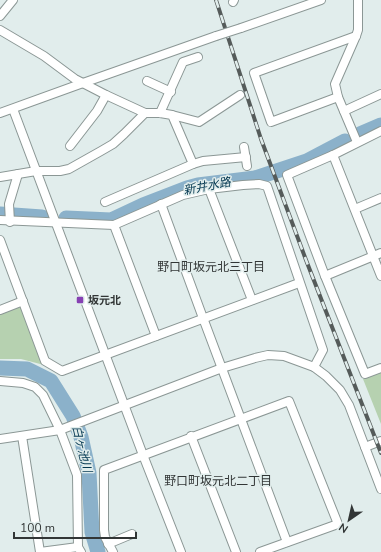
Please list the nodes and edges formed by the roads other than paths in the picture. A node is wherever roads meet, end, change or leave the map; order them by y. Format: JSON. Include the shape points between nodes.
{"nodes":[{"id":1,"x":13,"y":0,"type":"edge"},
{"id":2,"x":321,"y":0,"type":"edge"},
{"id":3,"x":358,"y":0,"type":"edge"},
{"id":4,"x":0,"y":16,"type":"edge"},
{"id":5,"x":0,"y":30,"type":"edge"},
{"id":6,"x":356,"y":36,"type":"junction"},
{"id":7,"x":198,"y":58,"type":"dead end"},
{"id":8,"x":147,"y":81,"type":"dead end"},
{"id":9,"x":83,"y":83,"type":"junction"},
{"id":10,"x":171,"y":92,"type":"junction"},
{"id":11,"x":381,"y":94,"type":"edge"},
{"id":12,"x":106,"y":95,"type":"junction"},
{"id":13,"x":240,"y":95,"type":"dead end"},
{"id":14,"x":338,"y":97,"type":"junction"},
{"id":15,"x":13,"y":109,"type":"junction"},
{"id":16,"x":344,"y":111,"type":"junction"},
{"id":17,"x":0,"y":113,"type":"edge"},
{"id":18,"x":145,"y":113,"type":"junction"},
{"id":19,"x":160,"y":113,"type":"junction"},
{"id":20,"x":172,"y":115,"type":"junction"},
{"id":21,"x":381,"y":131,"type":"edge"},
{"id":22,"x":357,"y":142,"type":"junction"},
{"id":23,"x":70,"y":146,"type":"dead end"},
{"id":24,"x":244,"y":147,"type":"dead end"},
{"id":25,"x":333,"y":155,"type":"junction"},
{"id":26,"x":193,"y":164,"type":"junction"},
{"id":27,"x":36,"y":171,"type":"junction"},
{"id":28,"x":18,"y":174,"type":"junction"},
{"id":29,"x":0,"y":178,"type":"edge"},
{"id":30,"x":209,"y":189,"type":"junction"},
{"id":31,"x":381,"y":198,"type":"edge"},
{"id":32,"x":105,"y":202,"type":"dead end"},
{"id":33,"x":162,"y":204,"type":"junction"},
{"id":34,"x":355,"y":209,"type":"junction"},
{"id":35,"x":0,"y":220,"type":"edge"},
{"id":36,"x":10,"y":222,"type":"junction"},
{"id":37,"x":56,"y":222,"type":"junction"},
{"id":38,"x":114,"y":225,"type":"junction"},
{"id":39,"x":0,"y":240,"type":"edge"},
{"id":40,"x":377,"y":255,"type":"edge"},
{"id":41,"x":325,"y":276,"type":"junction"},
{"id":42,"x":381,"y":276,"type":"edge"},
{"id":43,"x":299,"y":283,"type":"junction"},
{"id":44,"x":252,"y":300,"type":"junction"},
{"id":45,"x":23,"y":301,"type":"junction"},
{"id":46,"x":0,"y":310,"type":"edge"},
{"id":47,"x":203,"y":318,"type":"junction"},
{"id":48,"x":156,"y":336,"type":"junction"},
{"id":49,"x":106,"y":355,"type":"junction"},
{"id":50,"x":314,"y":367,"type":"junction"},
{"id":51,"x":222,"y":368,"type":"junction"},
{"id":52,"x":381,"y":368,"type":"edge"},
{"id":53,"x":0,"y":381,"type":"edge"},
{"id":54,"x":125,"y":405,"type":"junction"},
{"id":55,"x":241,"y":418,"type":"junction"},
{"id":56,"x":60,"y":430,"type":"junction"},
{"id":57,"x":22,"y":436,"type":"junction"},
{"id":58,"x":191,"y":436,"type":"junction"},
{"id":59,"x":0,"y":439,"type":"edge"},
{"id":60,"x":381,"y":441,"type":"edge"},
{"id":61,"x":365,"y":447,"type":"junction"},
{"id":62,"x":143,"y":455,"type":"junction"},
{"id":63,"x":381,"y":488,"type":"edge"},
{"id":64,"x":132,"y":534,"type":"dead end"},
{"id":65,"x":287,"y":542,"type":"junction"},
{"id":66,"x":108,"y":544,"type":"junction"},
{"id":67,"x":79,"y":549,"type":"edge"},
{"id":68,"x":40,"y":552,"type":"edge"},
{"id":69,"x":113,"y":552,"type":"edge"},
{"id":70,"x":181,"y":552,"type":"edge"},
{"id":71,"x":236,"y":552,"type":"edge"},
{"id":72,"x":260,"y":552,"type":"edge"}],
"edges":[{"from":1,"to":4,"type":"street"},
{"from":2,"to":9,"type":"street","bridge":true},
{"from":3,"to":6,"type":"street"},
{"from":5,"to":9,"type":"street"},
{"from":6,"to":14,"type":"street","via":[[335,84]]},
{"from":6,"to":14,"type":"street","via":[[254,73],[271,122]]},
{"from":7,"to":10,"type":"street","via":[[183,62]]},
{"from":8,"to":10,"type":"street"},
{"from":9,"to":12,"type":"street"},
{"from":9,"to":15,"type":"street"},
{"from":10,"to":19,"type":"street"},
{"from":11,"to":16,"type":"street"},
{"from":12,"to":18,"type":"street"},
{"from":12,"to":23,"type":"street"},
{"from":13,"to":20,"type":"street","via":[[199,122]]},
{"from":14,"to":16,"type":"street"},
{"from":15,"to":17,"type":"street"},
{"from":15,"to":27,"type":"street"},
{"from":16,"to":22,"type":"street"},
{"from":18,"to":19,"type":"street"},
{"from":18,"to":27,"type":"street","via":[[124,134],[101,151],[69,169]]},
{"from":19,"to":20,"type":"street"},
{"from":20,"to":26,"type":"street"},
{"from":21,"to":22,"type":"street"},
{"from":22,"to":25,"type":"street"},
{"from":24,"to":26,"type":"street","via":[[246,161],[203,161]]},
{"from":25,"to":34,"type":"street"},
{"from":25,"to":41,"type":"street","via":[[287,175]]},
{"from":26,"to":32,"type":"street"},
{"from":27,"to":28,"type":"street"},
{"from":27,"to":37,"type":"street"},
{"from":28,"to":29,"type":"street"},
{"from":28,"to":36,"type":"street","via":[[9,204]]},
{"from":30,"to":33,"type":"street","via":[[183,194]]},
{"from":30,"to":43,"type":"street","via":[[259,184],[267,186]]},
{"from":30,"to":44,"type":"street"},
{"from":31,"to":34,"type":"street"},
{"from":33,"to":38,"type":"street"},
{"from":33,"to":47,"type":"street"},
{"from":34,"to":40,"type":"street"},
{"from":35,"to":36,"type":"street"},
{"from":36,"to":37,"type":"street"},
{"from":37,"to":38,"type":"street"},
{"from":37,"to":49,"type":"street"},
{"from":38,"to":48,"type":"street"},
{"from":39,"to":45,"type":"street"},
{"from":40,"to":41,"type":"street"},
{"from":40,"to":42,"type":"street"},
{"from":41,"to":52,"type":"street","via":[[365,374]]},
{"from":43,"to":44,"type":"street"},
{"from":43,"to":50,"type":"street","via":[[323,350]]},
{"from":44,"to":47,"type":"street"},
{"from":45,"to":46,"type":"street"},
{"from":45,"to":49,"type":"street","via":[[45,361],[62,371]]},
{"from":47,"to":48,"type":"street"},
{"from":47,"to":51,"type":"street"},
{"from":48,"to":49,"type":"street"},
{"from":49,"to":54,"type":"street"},
{"from":50,"to":51,"type":"street","via":[[284,356],[268,355]]},
{"from":50,"to":61,"type":"street","via":[[340,390],[349,405]]},
{"from":51,"to":54,"type":"street"},
{"from":51,"to":55,"type":"street"},
{"from":53,"to":56,"type":"street","via":[[35,387],[43,395]]},
{"from":54,"to":56,"type":"street"},
{"from":54,"to":62,"type":"street"},
{"from":55,"to":58,"type":"street"},
{"from":55,"to":65,"type":"street"},
{"from":55,"to":65,"type":"street","via":[[289,401],[338,524]]},
{"from":56,"to":57,"type":"street"},
{"from":56,"to":67,"type":"street","via":[[77,475]]},
{"from":57,"to":59,"type":"street"},
{"from":57,"to":68,"type":"street"},
{"from":58,"to":62,"type":"street"},
{"from":58,"to":71,"type":"street"},
{"from":60,"to":61,"type":"street"},
{"from":61,"to":63,"type":"street"},
{"from":62,"to":66,"type":"street","via":[[104,470],[104,530]]},
{"from":62,"to":70,"type":"street"},
{"from":64,"to":66,"type":"street"},
{"from":65,"to":72,"type":"street"},
{"from":66,"to":69,"type":"street"},
{"from":67,"to":68,"type":"street"}]}
